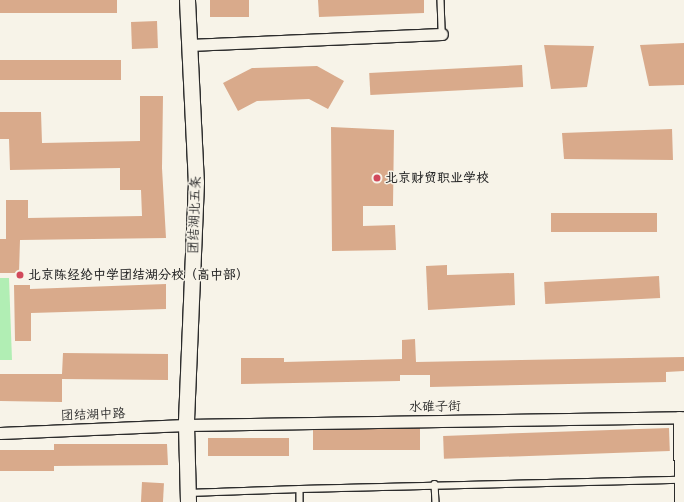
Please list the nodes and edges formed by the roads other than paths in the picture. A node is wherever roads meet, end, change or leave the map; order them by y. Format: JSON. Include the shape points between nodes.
{"nodes":[{"id":1,"x":187,"y":0,"type":"edge"},
{"id":2,"x":441,"y":0,"type":"edge"},
{"id":3,"x":442,"y":34,"type":"joint"},
{"id":4,"x":189,"y":45,"type":"junction"},
{"id":5,"x":681,"y":417,"type":"edge"},
{"id":6,"x":186,"y":425,"type":"junction"},
{"id":7,"x":0,"y":433,"type":"edge"},
{"id":8,"x":680,"y":480,"type":"junction"},
{"id":9,"x":434,"y":484,"type":"junction"},
{"id":10,"x":300,"y":489,"type":"junction"},
{"id":11,"x":188,"y":497,"type":"edge"},
{"id":12,"x":300,"y":502,"type":"edge"},
{"id":13,"x":436,"y":502,"type":"edge"},
{"id":14,"x":680,"y":502,"type":"edge"}],
"edges":[{"from":1,"to":4,"type":"street","name":"团结湖北五条"},
{"from":2,"to":3,"type":"lane"},
{"from":3,"to":4,"type":"street"},
{"from":4,"to":6,"type":"street","name":"团结湖北五条","via":[[196,182]]},
{"from":5,"to":6,"type":"street","name":"水碓子街"},
{"from":5,"to":8,"type":"street"},
{"from":6,"to":7,"type":"street","name":"团结湖中路"},
{"from":6,"to":11,"type":"street","name":"团结湖北五条"},
{"from":8,"to":9,"type":"lane"},
{"from":8,"to":14,"type":"street"},
{"from":9,"to":10,"type":"lane"},
{"from":9,"to":13,"type":"lane"},
{"from":10,"to":11,"type":"lane"},
{"from":10,"to":12,"type":"lane"}]}
